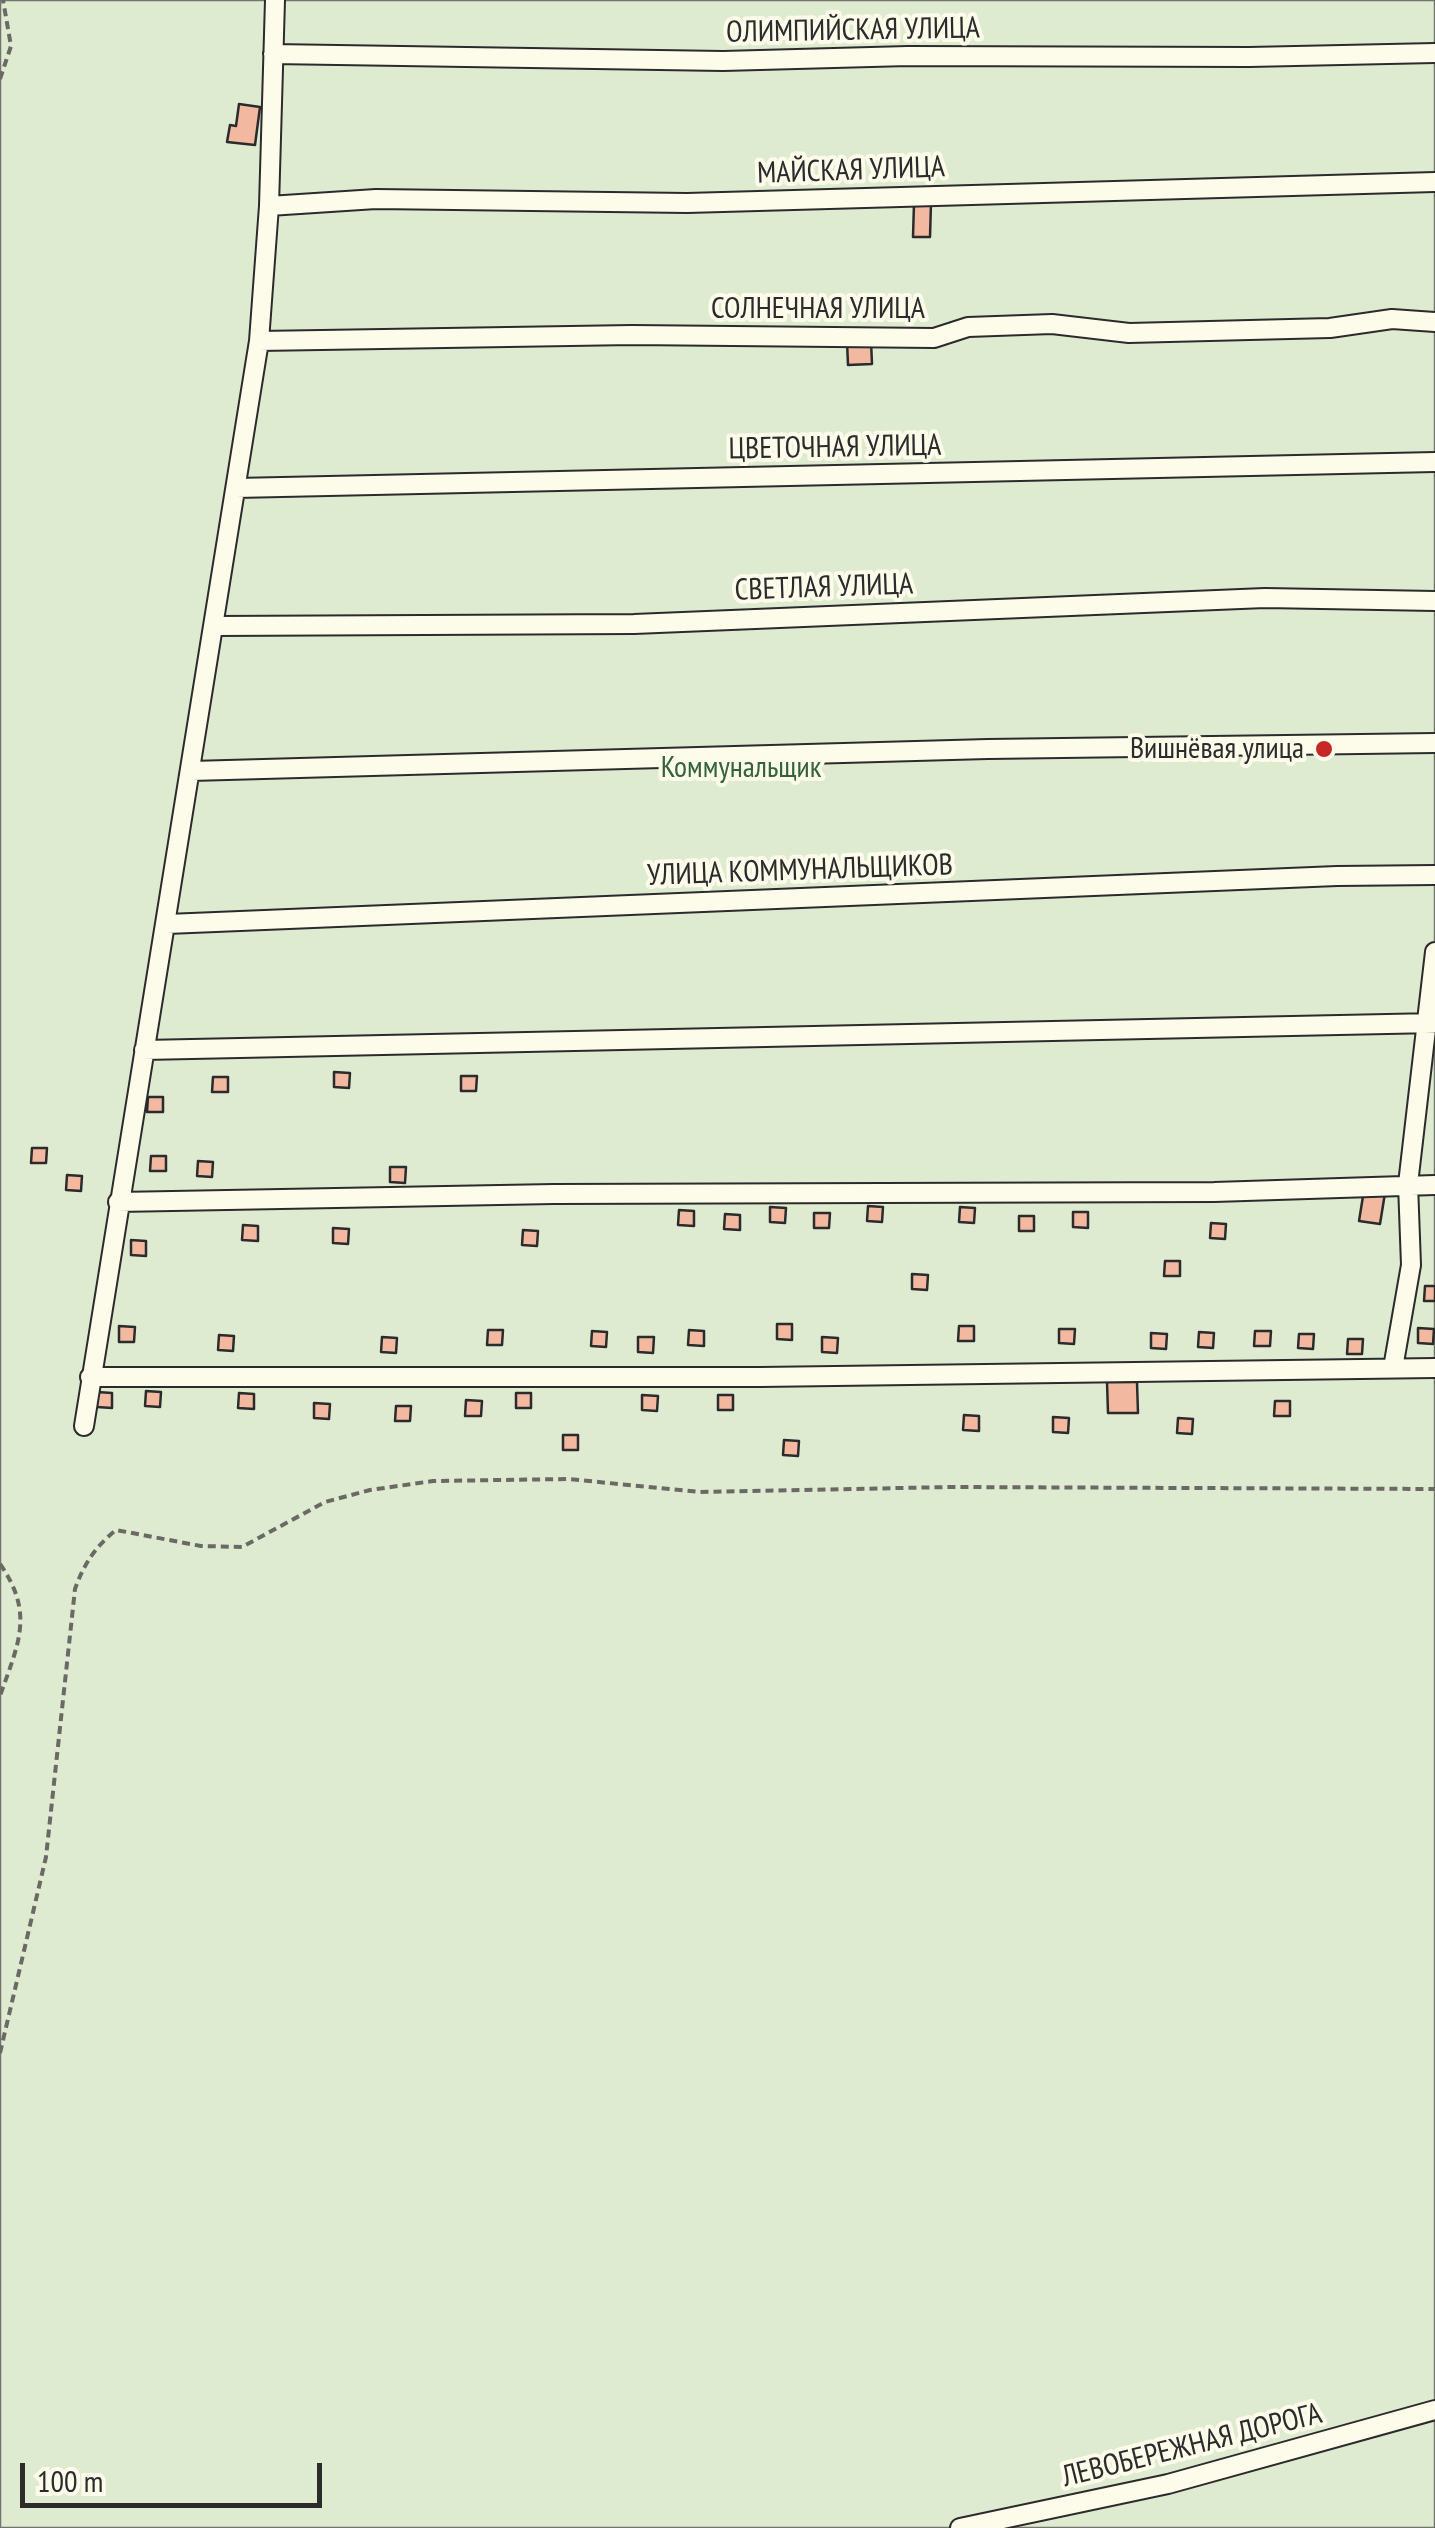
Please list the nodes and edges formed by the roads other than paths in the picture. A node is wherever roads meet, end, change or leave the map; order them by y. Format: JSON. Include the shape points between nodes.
{"nodes":[{"id":1,"x":275,"y":0,"type":"edge"},
{"id":2,"x":1435,"y":53,"type":"edge"},
{"id":3,"x":273,"y":54,"type":"junction"},
{"id":4,"x":1435,"y":182,"type":"edge"},
{"id":5,"x":269,"y":206,"type":"junction"},
{"id":6,"x":1435,"y":322,"type":"edge"},
{"id":7,"x":259,"y":341,"type":"junction"},
{"id":8,"x":1435,"y":462,"type":"edge"},
{"id":9,"x":236,"y":488,"type":"junction"},
{"id":10,"x":1435,"y":601,"type":"edge"},
{"id":11,"x":215,"y":626,"type":"junction"},
{"id":12,"x":1435,"y":743,"type":"edge"},
{"id":13,"x":191,"y":771,"type":"junction"},
{"id":14,"x":1435,"y":875,"type":"edge"},
{"id":15,"x":167,"y":924,"type":"junction"},
{"id":16,"x":1435,"y":952,"type":"edge"},
{"id":17,"x":1431,"y":1023,"type":"edge"},
{"id":18,"x":144,"y":1050,"type":"junction"},
{"id":19,"x":1408,"y":1184,"type":"junction"},
{"id":20,"x":1435,"y":1185,"type":"edge"},
{"id":21,"x":118,"y":1202,"type":"junction"},
{"id":22,"x":1393,"y":1368,"type":"junction"},
{"id":23,"x":1435,"y":1368,"type":"edge"},
{"id":24,"x":90,"y":1377,"type":"junction"},
{"id":25,"x":84,"y":1426,"type":"dead end"},
{"id":26,"x":1435,"y":2410,"type":"edge"},
{"id":27,"x":960,"y":2528,"type":"edge"}],
"edges":[{"from":1,"to":3,"type":"street"},
{"from":2,"to":3,"type":"street","name":"ОЛИМПИЙСКАЯ УЛИЦА","via":[[723,61]]},
{"from":3,"to":5,"type":"street"},
{"from":4,"to":5,"type":"street","name":"МАЙСКАЯ УЛИЦА","via":[[687,203],[376,199]]},
{"from":5,"to":7,"type":"street"},
{"from":6,"to":7,"type":"street","name":"СОЛНЕЧНАЯ УЛИЦА","via":[[1129,333],[1035,324],[968,328],[934,338]]},
{"from":7,"to":9,"type":"street"},
{"from":8,"to":9,"type":"street","name":"ЦВЕТОЧНАЯ УЛИЦА"},
{"from":9,"to":11,"type":"street"},
{"from":10,"to":11,"type":"street","name":"СВЕТЛАЯ УЛИЦА","via":[[1265,598],[634,624]]},
{"from":11,"to":13,"type":"street"},
{"from":12,"to":13,"type":"street"},
{"from":13,"to":15,"type":"street"},
{"from":14,"to":15,"type":"street","name":"УЛИЦА КОММУНАЛЬЩИКОВ"},
{"from":15,"to":18,"type":"street"},
{"from":16,"to":17,"type":"street"},
{"from":17,"to":18,"type":"street"},
{"from":17,"to":19,"type":"street"},
{"from":18,"to":21,"type":"street"},
{"from":19,"to":20,"type":"street"},
{"from":19,"to":21,"type":"street","via":[[1214,1192]]},
{"from":19,"to":22,"type":"street","via":[[1412,1265]]},
{"from":21,"to":24,"type":"street"},
{"from":22,"to":23,"type":"street"},
{"from":22,"to":24,"type":"street"},
{"from":24,"to":25,"type":"street"},
{"from":26,"to":27,"type":"street","name":"ЛЕВОБЕРЕЖНАЯ ДОРОГА","via":[[1168,2484]]}]}
